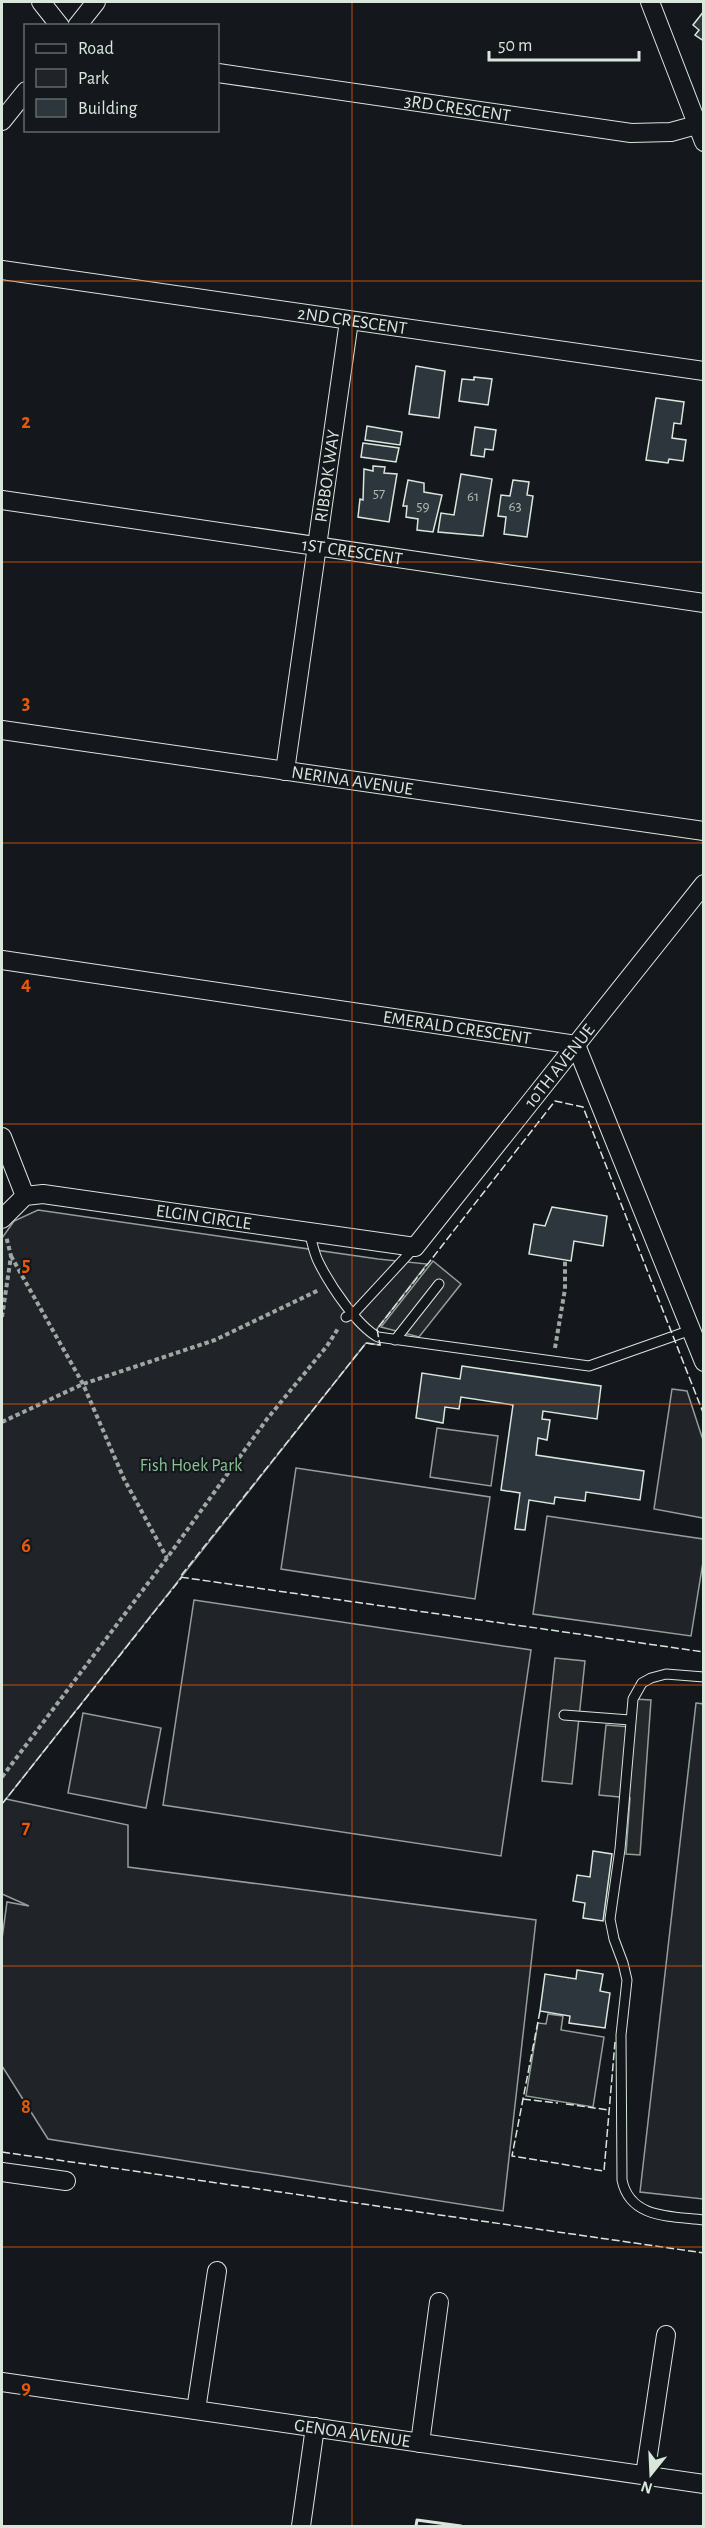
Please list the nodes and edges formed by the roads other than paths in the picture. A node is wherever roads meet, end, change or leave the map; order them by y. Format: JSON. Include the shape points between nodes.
{"nodes":[{"id":1,"x":41,"y":2,"type":"edge"},
{"id":2,"x":96,"y":2,"type":"edge"},
{"id":3,"x":650,"y":2,"type":"edge"},
{"id":4,"x":58,"y":24,"type":"edge"},
{"id":5,"x":79,"y":24,"type":"edge"},
{"id":6,"x":219,"y":73,"type":"edge"},
{"id":7,"x":24,"y":94,"type":"edge"},
{"id":8,"x":2,"y":121,"type":"edge"},
{"id":9,"x":701,"y":130,"type":"edge"},
{"id":10,"x":2,"y":270,"type":"edge"},
{"id":11,"x":349,"y":321,"type":"junction"},
{"id":12,"x":704,"y":371,"type":"edge"},
{"id":13,"x":2,"y":500,"type":"edge"},
{"id":14,"x":318,"y":546,"type":"junction"},
{"id":15,"x":704,"y":603,"type":"edge"},
{"id":16,"x":2,"y":730,"type":"edge"},
{"id":17,"x":285,"y":771,"type":"junction"},
{"id":18,"x":704,"y":831,"type":"edge"},
{"id":19,"x":704,"y":884,"type":"edge"},
{"id":20,"x":2,"y":960,"type":"edge"},
{"id":21,"x":576,"y":1045,"type":"junction"},
{"id":22,"x":2,"y":1137,"type":"edge"},
{"id":23,"x":25,"y":1196,"type":"junction"},
{"id":24,"x":2,"y":1219,"type":"edge"},
{"id":25,"x":309,"y":1231,"type":"junction"},
{"id":26,"x":415,"y":1247,"type":"junction"},
{"id":27,"x":439,"y":1284,"type":"dead end"},
{"id":28,"x":350,"y":1315,"type":"junction"},
{"id":29,"x":691,"y":1330,"type":"junction"},
{"id":30,"x":395,"y":1340,"type":"junction"},
{"id":31,"x":704,"y":1362,"type":"edge"},
{"id":32,"x":704,"y":1677,"type":"edge"},
{"id":33,"x":564,"y":1715,"type":"dead end"},
{"id":34,"x":630,"y":1720,"type":"junction"},
{"id":35,"x":2,"y":2172,"type":"edge"},
{"id":36,"x":66,"y":2181,"type":"dead end"},
{"id":37,"x":704,"y":2220,"type":"edge"},
{"id":38,"x":217,"y":2271,"type":"dead end"},
{"id":39,"x":439,"y":2302,"type":"dead end"},
{"id":40,"x":666,"y":2335,"type":"dead end"},
{"id":41,"x":2,"y":2382,"type":"edge"},
{"id":42,"x":196,"y":2410,"type":"junction"},
{"id":43,"x":315,"y":2427,"type":"junction"},
{"id":44,"x":420,"y":2443,"type":"junction"},
{"id":45,"x":645,"y":2475,"type":"junction"},
{"id":46,"x":704,"y":2484,"type":"edge"},
{"id":47,"x":301,"y":2526,"type":"edge"}],
"edges":[{"from":1,"to":4,"type":"street"},
{"from":2,"to":5,"type":"street"},
{"from":3,"to":9,"type":"street"},
{"from":6,"to":9,"type":"street","name":"3RD CRESCENT","via":[[631,133]]},
{"from":7,"to":8,"type":"street"},
{"from":10,"to":11,"type":"street","name":"2ND CRESCENT"},
{"from":11,"to":12,"type":"street","name":"2ND CRESCENT"},
{"from":11,"to":14,"type":"street","name":"RIBBOK WAY"},
{"from":13,"to":14,"type":"street","name":"1ST CRESCENT"},
{"from":14,"to":15,"type":"street","name":"1ST CRESCENT"},
{"from":14,"to":17,"type":"street","name":"RIBBOK WAY"},
{"from":16,"to":17,"type":"street","name":"NERINA AVENUE"},
{"from":17,"to":18,"type":"street","name":"NERINA AVENUE"},
{"from":19,"to":21,"type":"street","name":"10TH AVENUE"},
{"from":20,"to":21,"type":"street","name":"EMERALD CRESCENT"},
{"from":21,"to":26,"type":"street","name":"10TH AVENUE"},
{"from":21,"to":29,"type":"street"},
{"from":22,"to":23,"type":"street"},
{"from":23,"to":24,"type":"street"},
{"from":23,"to":25,"type":"street","name":"ELGIN CIRCLE","via":[[43,1194]]},
{"from":25,"to":26,"type":"street","name":"ELGIN CIRCLE"},
{"from":25,"to":28,"type":"lane","via":[[318,1262]]},
{"from":26,"to":28,"type":"lane"},
{"from":27,"to":30,"type":"lane"},
{"from":28,"to":30,"type":"lane","via":[[369,1332]]},
{"from":29,"to":30,"type":"lane","via":[[596,1365],[577,1366]]},
{"from":29,"to":31,"type":"street"},
{"from":32,"to":34,"type":"lane","via":[[666,1674],[651,1678],[635,1692]]},
{"from":33,"to":34,"type":"lane"},
{"from":34,"to":37,"type":"lane","via":[[610,1919],[627,1980],[621,2036],[622,2180],[624,2192],[638,2207]]},
{"from":35,"to":36,"type":"street"},
{"from":38,"to":42,"type":"street"},
{"from":39,"to":44,"type":"street"},
{"from":40,"to":45,"type":"street"},
{"from":41,"to":42,"type":"street","name":"GENOA AVENUE"},
{"from":42,"to":43,"type":"street","name":"GENOA AVENUE"},
{"from":43,"to":44,"type":"street","name":"GENOA AVENUE"},
{"from":43,"to":47,"type":"street"},
{"from":44,"to":45,"type":"street","name":"GENOA AVENUE"},
{"from":45,"to":46,"type":"street","name":"GENOA AVENUE"}]}
